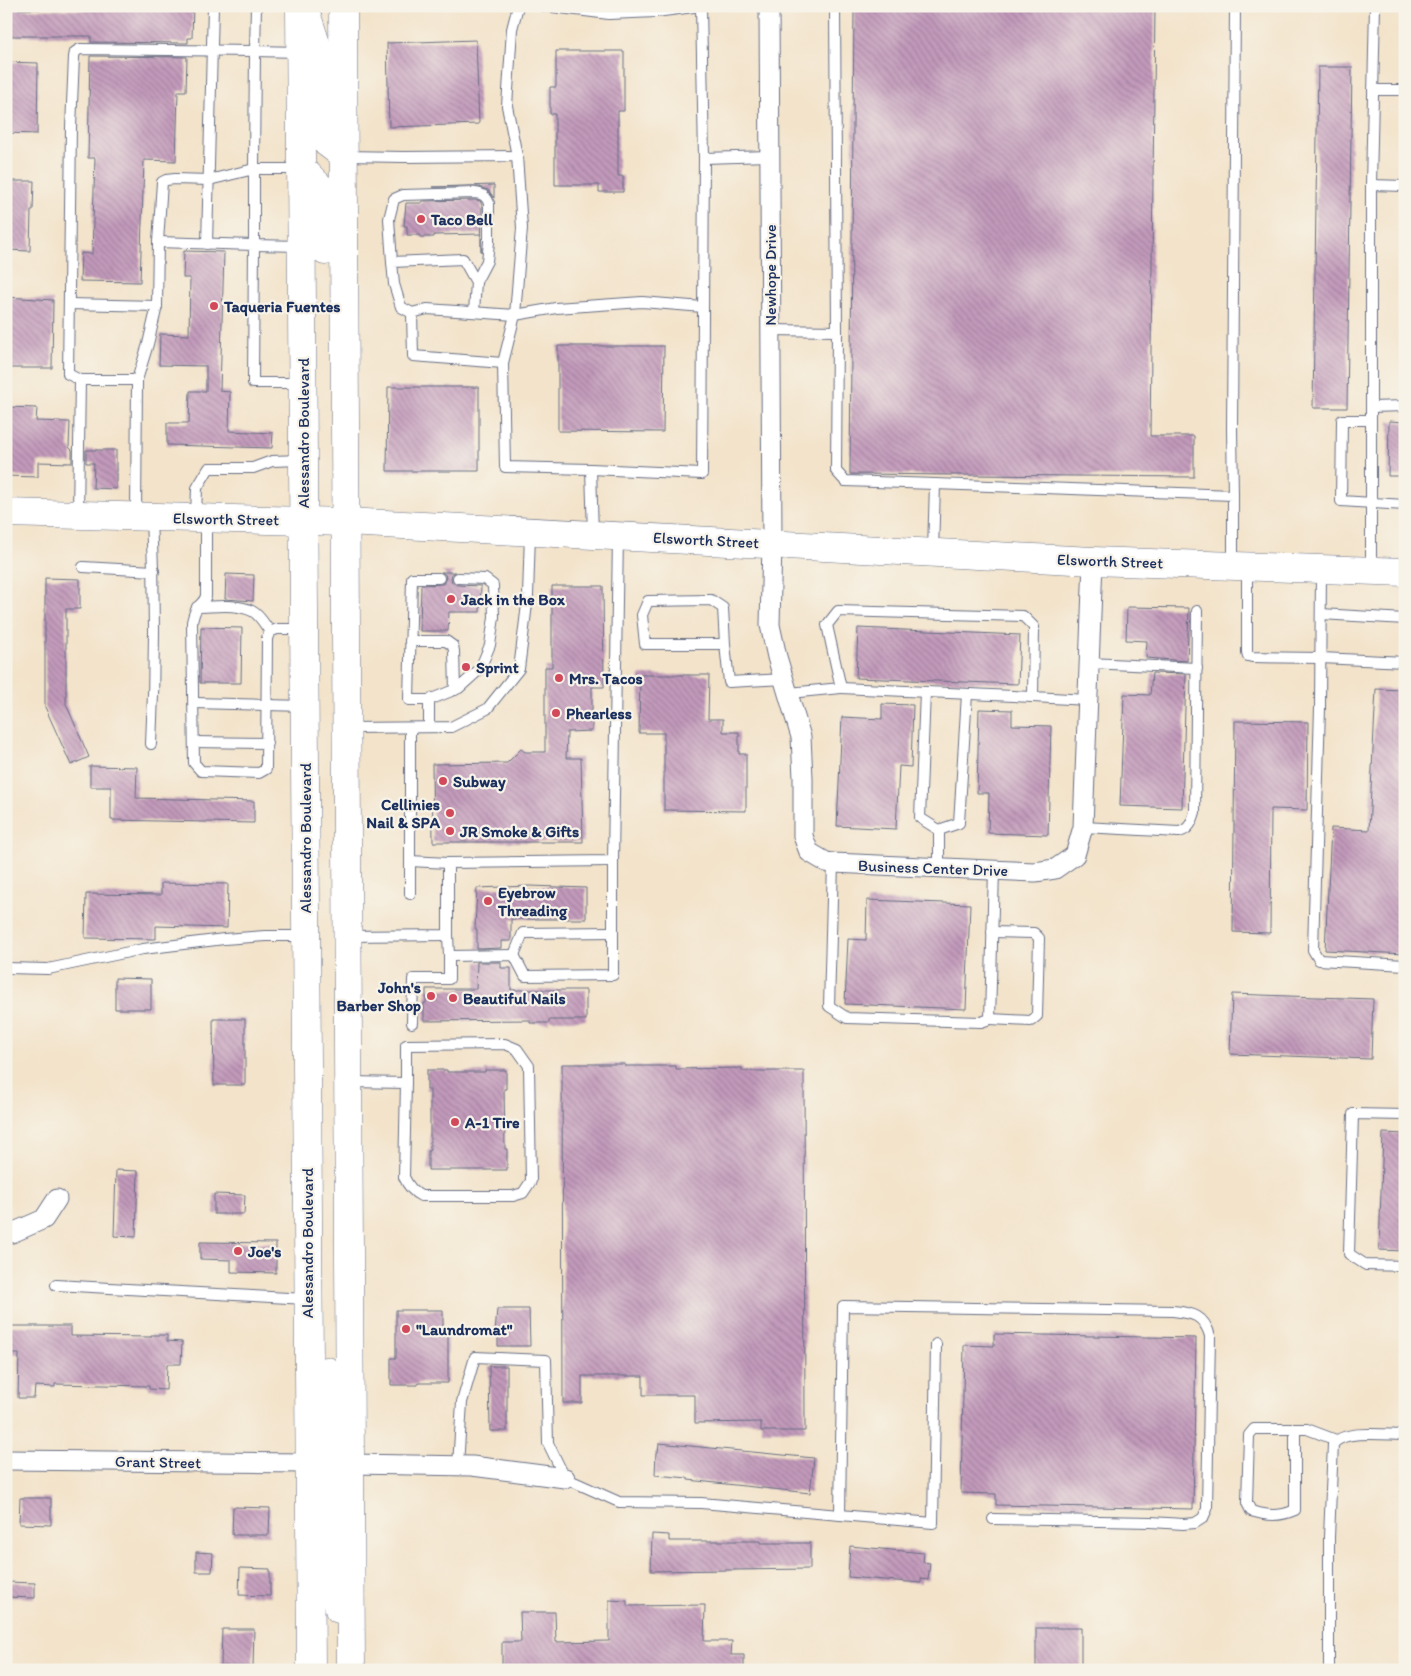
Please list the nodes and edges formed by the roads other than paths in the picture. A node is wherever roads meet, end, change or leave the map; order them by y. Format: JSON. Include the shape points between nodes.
{"nodes":[{"id":1,"x":213,"y":6,"type":"edge"},
{"id":2,"x":256,"y":6,"type":"edge"},
{"id":3,"x":300,"y":6,"type":"edge"},
{"id":4,"x":304,"y":6,"type":"edge"},
{"id":5,"x":343,"y":6,"type":"edge"},
{"id":6,"x":518,"y":6,"type":"edge"},
{"id":7,"x":544,"y":6,"type":"edge"},
{"id":8,"x":701,"y":6,"type":"edge"},
{"id":9,"x":769,"y":6,"type":"edge"},
{"id":10,"x":835,"y":6,"type":"edge"},
{"id":11,"x":1235,"y":6,"type":"edge"},
{"id":12,"x":1375,"y":6,"type":"edge"},
{"id":13,"x":212,"y":51,"type":"junction"},
{"id":14,"x":255,"y":51,"type":"junction"},
{"id":15,"x":310,"y":52,"type":"junction"},
{"id":16,"x":1374,"y":90,"type":"junction"},
{"id":17,"x":1405,"y":90,"type":"edge"},
{"id":18,"x":344,"y":156,"type":"junction"},
{"id":19,"x":517,"y":156,"type":"junction"},
{"id":20,"x":769,"y":156,"type":"junction"},
{"id":21,"x":704,"y":158,"type":"junction"},
{"id":22,"x":254,"y":169,"type":"junction"},
{"id":23,"x":302,"y":169,"type":"junction"},
{"id":24,"x":209,"y":180,"type":"junction"},
{"id":25,"x":1371,"y":185,"type":"junction"},
{"id":26,"x":1405,"y":186,"type":"edge"},
{"id":27,"x":158,"y":242,"type":"junction"},
{"id":28,"x":207,"y":244,"type":"junction"},
{"id":29,"x":254,"y":245,"type":"junction"},
{"id":30,"x":302,"y":246,"type":"junction"},
{"id":31,"x":392,"y":262,"type":"junction"},
{"id":32,"x":476,"y":282,"type":"junction"},
{"id":33,"x":69,"y":304,"type":"junction"},
{"id":34,"x":158,"y":306,"type":"junction"},
{"id":35,"x":703,"y":307,"type":"junction"},
{"id":36,"x":344,"y":312,"type":"junction"},
{"id":37,"x":474,"y":312,"type":"junction"},
{"id":38,"x":412,"y":313,"type":"junction"},
{"id":39,"x":515,"y":315,"type":"junction"},
{"id":40,"x":770,"y":330,"type":"junction"},
{"id":41,"x":837,"y":331,"type":"junction"},
{"id":42,"x":503,"y":363,"type":"junction"},
{"id":43,"x":80,"y":380,"type":"junction"},
{"id":44,"x":137,"y":380,"type":"junction"},
{"id":45,"x":302,"y":383,"type":"junction"},
{"id":46,"x":1405,"y":406,"type":"edge"},
{"id":47,"x":1371,"y":407,"type":"junction"},
{"id":48,"x":1371,"y":420,"type":"junction"},
{"id":49,"x":302,"y":460,"type":"junction"},
{"id":50,"x":591,"y":469,"type":"junction"},
{"id":51,"x":935,"y":484,"type":"junction"},
{"id":52,"x":1233,"y":494,"type":"junction"},
{"id":53,"x":1371,"y":504,"type":"junction"},
{"id":54,"x":1405,"y":505,"type":"edge"},
{"id":55,"x":6,"y":514,"type":"edge"},
{"id":56,"x":78,"y":515,"type":"junction"},
{"id":57,"x":143,"y":517,"type":"junction"},
{"id":58,"x":201,"y":518,"type":"junction"},
{"id":59,"x":303,"y":521,"type":"junction"},
{"id":60,"x":346,"y":522,"type":"junction"},
{"id":61,"x":530,"y":531,"type":"junction"},
{"id":62,"x":606,"y":535,"type":"junction"},
{"id":63,"x":772,"y":543,"type":"junction"},
{"id":64,"x":933,"y":552,"type":"junction"},
{"id":65,"x":1093,"y":561,"type":"junction"},
{"id":66,"x":1240,"y":566,"type":"junction"},
{"id":67,"x":82,"y":567,"type":"dead end"},
{"id":68,"x":1321,"y":568,"type":"junction"},
{"id":69,"x":154,"y":571,"type":"junction"},
{"id":70,"x":1371,"y":571,"type":"junction"},
{"id":71,"x":1405,"y":572,"type":"edge"},
{"id":72,"x":439,"y":578,"type":"dead end"},
{"id":73,"x":458,"y":578,"type":"dead end"},
{"id":74,"x":197,"y":607,"type":"junction"},
{"id":75,"x":1197,"y":611,"type":"dead end"},
{"id":76,"x":1321,"y":614,"type":"junction"},
{"id":77,"x":1405,"y":619,"type":"edge"},
{"id":78,"x":304,"y":630,"type":"junction"},
{"id":79,"x":270,"y":632,"type":"junction"},
{"id":80,"x":410,"y":641,"type":"junction"},
{"id":81,"x":725,"y":644,"type":"junction"},
{"id":82,"x":1321,"y":658,"type":"junction"},
{"id":83,"x":1405,"y":662,"type":"edge"},
{"id":84,"x":1089,"y":663,"type":"junction"},
{"id":85,"x":1197,"y":668,"type":"junction"},
{"id":86,"x":787,"y":686,"type":"junction"},
{"id":87,"x":841,"y":688,"type":"junction"},
{"id":88,"x":455,"y":690,"type":"junction"},
{"id":89,"x":925,"y":692,"type":"junction"},
{"id":90,"x":967,"y":694,"type":"junction"},
{"id":91,"x":1033,"y":697,"type":"junction"},
{"id":92,"x":428,"y":700,"type":"junction"},
{"id":93,"x":1088,"y":700,"type":"junction"},
{"id":94,"x":194,"y":704,"type":"junction"},
{"id":95,"x":266,"y":705,"type":"junction"},
{"id":96,"x":305,"y":706,"type":"junction"},
{"id":97,"x":347,"y":728,"type":"junction"},
{"id":98,"x":410,"y":728,"type":"junction"},
{"id":99,"x":429,"y":728,"type":"junction"},
{"id":100,"x":194,"y":742,"type":"junction"},
{"id":101,"x":267,"y":743,"type":"junction"},
{"id":102,"x":151,"y":744,"type":"dead end"},
{"id":103,"x":1083,"y":827,"type":"junction"},
{"id":104,"x":939,"y":830,"type":"junction"},
{"id":105,"x":410,"y":862,"type":"junction"},
{"id":106,"x":613,"y":862,"type":"junction"},
{"id":107,"x":448,"y":863,"type":"junction"},
{"id":108,"x":833,"y":863,"type":"junction"},
{"id":109,"x":938,"y":868,"type":"junction"},
{"id":110,"x":994,"y":870,"type":"junction"},
{"id":111,"x":410,"y":894,"type":"dead end"},
{"id":112,"x":613,"y":932,"type":"junction"},
{"id":113,"x":992,"y":932,"type":"junction"},
{"id":114,"x":448,"y":935,"type":"junction"},
{"id":115,"x":306,"y":936,"type":"junction"},
{"id":116,"x":347,"y":936,"type":"junction"},
{"id":117,"x":514,"y":955,"type":"junction"},
{"id":118,"x":449,"y":956,"type":"junction"},
{"id":119,"x":1405,"y":966,"type":"edge"},
{"id":120,"x":6,"y":968,"type":"edge"},
{"id":121,"x":985,"y":1021,"type":"junction"},
{"id":122,"x":412,"y":1023,"type":"dead end"},
{"id":123,"x":348,"y":1082,"type":"junction"},
{"id":124,"x":406,"y":1083,"type":"junction"},
{"id":125,"x":1405,"y":1116,"type":"edge"},
{"id":126,"x":57,"y":1199,"type":"dead end"},
{"id":127,"x":6,"y":1233,"type":"edge"},
{"id":128,"x":307,"y":1248,"type":"junction"},
{"id":129,"x":1405,"y":1266,"type":"edge"},
{"id":130,"x":56,"y":1285,"type":"dead end"},
{"id":131,"x":308,"y":1299,"type":"junction"},
{"id":132,"x":936,"y":1344,"type":"dead end"},
{"id":133,"x":1295,"y":1429,"type":"junction"},
{"id":134,"x":1405,"y":1436,"type":"edge"},
{"id":135,"x":1336,"y":1440,"type":"junction"},
{"id":136,"x":6,"y":1460,"type":"edge"},
{"id":137,"x":309,"y":1463,"type":"junction"},
{"id":138,"x":351,"y":1464,"type":"junction"},
{"id":139,"x":458,"y":1466,"type":"junction"},
{"id":140,"x":564,"y":1478,"type":"junction"},
{"id":141,"x":840,"y":1515,"type":"junction"},
{"id":142,"x":993,"y":1519,"type":"dead end"},
{"id":143,"x":310,"y":1670,"type":"edge"},
{"id":144,"x":351,"y":1670,"type":"edge"},
{"id":145,"x":1329,"y":1670,"type":"edge"}],
"edges":[{"from":1,"to":13,"type":"lane"},
{"from":2,"to":14,"type":"lane"},
{"from":3,"to":15,"type":"main road","name":"Alessandro Boulevard"},
{"from":4,"to":15,"type":"main road"},
{"from":5,"to":18,"type":"main road"},
{"from":6,"to":19,"type":"lane","via":[[512,29],[507,106]]},
{"from":7,"to":8,"type":"lane","via":[[609,14]]},
{"from":8,"to":21,"type":"lane"},
{"from":9,"to":20,"type":"street","name":"Newhope Drive"},
{"from":10,"to":41,"type":"lane"},
{"from":11,"to":52,"type":"lane"},
{"from":12,"to":16,"type":"lane"},
{"from":13,"to":14,"type":"lane"},
{"from":13,"to":24,"type":"lane"},
{"from":13,"to":33,"type":"lane","via":[[80,49],[75,52]]},
{"from":14,"to":15,"type":"lane"},
{"from":14,"to":22,"type":"lane"},
{"from":15,"to":18,"type":"main road","via":[[323,69],[324,138]]},
{"from":15,"to":23,"type":"main road","name":"Alessandro Boulevard"},
{"from":16,"to":17,"type":"lane"},
{"from":16,"to":25,"type":"lane"},
{"from":18,"to":19,"type":"lane"},
{"from":18,"to":36,"type":"main road"},
{"from":19,"to":39,"type":"lane","via":[[522,228]]},
{"from":20,"to":21,"type":"lane"},
{"from":20,"to":40,"type":"street","name":"Newhope Drive"},
{"from":21,"to":35,"type":"lane"},
{"from":22,"to":23,"type":"lane"},
{"from":22,"to":24,"type":"lane"},
{"from":22,"to":29,"type":"lane"},
{"from":23,"to":30,"type":"main road","name":"Alessandro Boulevard"},
{"from":23,"to":36,"type":"main road","via":[[324,192],[326,265]]},
{"from":24,"to":27,"type":"lane","via":[[175,178],[162,182]]},
{"from":24,"to":28,"type":"lane"},
{"from":25,"to":26,"type":"lane"},
{"from":25,"to":47,"type":"lane"},
{"from":27,"to":28,"type":"lane"},
{"from":27,"to":34,"type":"lane"},
{"from":28,"to":29,"type":"lane"},
{"from":29,"to":30,"type":"lane"},
{"from":29,"to":45,"type":"lane","via":[[252,382]]},
{"from":30,"to":45,"type":"main road","name":"Alessandro Boulevard"},
{"from":31,"to":32,"type":"lane","via":[[463,259]]},
{"from":31,"to":32,"type":"lane","via":[[389,219],[394,199],[403,195],[475,192],[487,198],[489,223],[487,260]]},
{"from":31,"to":38,"type":"lane","via":[[401,307]]},
{"from":32,"to":37,"type":"lane"},
{"from":33,"to":34,"type":"lane"},
{"from":33,"to":43,"type":"lane","via":[[68,374]]},
{"from":34,"to":44,"type":"lane"},
{"from":35,"to":39,"type":"lane","via":[[642,302],[556,308]]},
{"from":35,"to":50,"type":"lane","via":[[702,474]]},
{"from":36,"to":60,"type":"main road"},
{"from":37,"to":38,"type":"lane","via":[[427,309]]},
{"from":37,"to":39,"type":"lane"},
{"from":38,"to":42,"type":"lane","via":[[413,356]]},
{"from":39,"to":42,"type":"lane"},
{"from":40,"to":41,"type":"lane"},
{"from":40,"to":63,"type":"street","name":"Newhope Drive"},
{"from":41,"to":51,"type":"lane","via":[[836,471],[845,481]]},
{"from":42,"to":50,"type":"lane","via":[[505,467]]},
{"from":43,"to":44,"type":"lane"},
{"from":43,"to":56,"type":"lane"},
{"from":44,"to":57,"type":"lane"},
{"from":45,"to":49,"type":"main road","name":"Alessandro Boulevard"},
{"from":46,"to":47,"type":"lane"},
{"from":47,"to":48,"type":"lane"},
{"from":48,"to":53,"type":"lane"},
{"from":48,"to":53,"type":"lane","via":[[1342,420],[1341,501]]},
{"from":49,"to":58,"type":"lane","via":[[272,461],[253,468],[209,468],[197,488]]},
{"from":49,"to":59,"type":"main road","name":"Alessandro Boulevard"},
{"from":50,"to":62,"type":"lane"},
{"from":51,"to":52,"type":"lane"},
{"from":51,"to":64,"type":"lane"},
{"from":52,"to":66,"type":"lane"},
{"from":53,"to":54,"type":"lane"},
{"from":53,"to":70,"type":"lane"},
{"from":55,"to":56,"type":"main road","name":"Elsworth Street"},
{"from":56,"to":57,"type":"main road","name":"Elsworth Street"},
{"from":57,"to":58,"type":"main road","name":"Elsworth Street"},
{"from":57,"to":69,"type":"lane"},
{"from":58,"to":59,"type":"main road","name":"Elsworth Street"},
{"from":58,"to":74,"type":"lane","via":[[206,596],[204,603]]},
{"from":59,"to":60,"type":"main road","name":"Elsworth Street"},
{"from":59,"to":78,"type":"main road","name":"Alessandro Boulevard"},
{"from":60,"to":61,"type":"main road","name":"Elsworth Street"},
{"from":60,"to":97,"type":"main road"},
{"from":61,"to":62,"type":"main road","name":"Elsworth Street"},
{"from":61,"to":99,"type":"lane","via":[[528,596],[518,669],[487,709],[451,727]]},
{"from":62,"to":63,"type":"main road","name":"Elsworth Street"},
{"from":62,"to":106,"type":"lane"},
{"from":63,"to":64,"type":"main road","name":"Elsworth Street"},
{"from":63,"to":86,"type":"street","name":"Business Center Drive","via":[[770,625]]},
{"from":64,"to":65,"type":"main road","name":"Elsworth Street"},
{"from":65,"to":66,"type":"main road","name":"Elsworth Street"},
{"from":65,"to":84,"type":"street","name":"Business Center Drive"},
{"from":66,"to":68,"type":"main road","name":"Elsworth Street"},
{"from":66,"to":82,"type":"lane","via":[[1248,656]]},
{"from":67,"to":69,"type":"lane"},
{"from":68,"to":70,"type":"main road","name":"Elsworth Street"},
{"from":68,"to":76,"type":"lane"},
{"from":69,"to":102,"type":"lane"},
{"from":70,"to":71,"type":"main road","name":"Elsworth Street"},
{"from":72,"to":80,"type":"lane","via":[[412,578]]},
{"from":73,"to":88,"type":"lane","via":[[485,579],[493,585],[494,617],[490,645],[480,670]]},
{"from":74,"to":79,"type":"lane","via":[[236,607],[252,611]]},
{"from":74,"to":94,"type":"lane","via":[[192,622]]},
{"from":75,"to":85,"type":"lane"},
{"from":76,"to":77,"type":"lane"},
{"from":76,"to":82,"type":"lane"},
{"from":78,"to":79,"type":"lane","via":[[277,629]]},
{"from":78,"to":96,"type":"main road","name":"Alessandro Boulevard"},
{"from":79,"to":95,"type":"lane","via":[[267,638]]},
{"from":80,"to":88,"type":"lane","via":[[450,643],[454,651]]},
{"from":80,"to":92,"type":"lane","via":[[410,700]]},
{"from":81,"to":81,"type":"lane","via":[[723,608],[711,600],[648,601],[642,615],[645,644]]},
{"from":81,"to":86,"type":"lane","via":[[729,682]]},
{"from":82,"to":83,"type":"lane"},
{"from":82,"to":119,"type":"lane","via":[[1312,950],[1318,960]]},
{"from":84,"to":85,"type":"lane"},
{"from":84,"to":93,"type":"street","name":"Business Center Drive"},
{"from":85,"to":103,"type":"lane","via":[[1193,822],[1186,831],[1179,832]]},
{"from":86,"to":87,"type":"lane"},
{"from":86,"to":108,"type":"street","name":"Business Center Drive","via":[[801,737],[803,836],[809,852]]},
{"from":87,"to":89,"type":"lane"},
{"from":87,"to":91,"type":"lane","via":[[827,625],[838,612],[1023,616],[1034,627]]},
{"from":88,"to":92,"type":"lane"},
{"from":89,"to":90,"type":"lane"},
{"from":89,"to":104,"type":"lane","via":[[920,818]]},
{"from":90,"to":91,"type":"lane"},
{"from":90,"to":104,"type":"lane","via":[[959,823]]},
{"from":91,"to":93,"type":"lane"},
{"from":92,"to":99,"type":"lane"},
{"from":93,"to":103,"type":"street","name":"Business Center Drive"},
{"from":94,"to":95,"type":"lane"},
{"from":94,"to":100,"type":"lane"},
{"from":95,"to":96,"type":"lane"},
{"from":95,"to":101,"type":"lane"},
{"from":96,"to":115,"type":"main road","name":"Alessandro Boulevard"},
{"from":97,"to":98,"type":"lane"},
{"from":97,"to":116,"type":"main road"},
{"from":98,"to":99,"type":"lane"},
{"from":98,"to":105,"type":"lane"},
{"from":100,"to":101,"type":"lane"},
{"from":100,"to":101,"type":"lane","via":[[194,762],[201,771],[259,773],[266,769]]},
{"from":103,"to":110,"type":"street","name":"Business Center Drive","via":[[1075,855],[1055,869],[1035,872]]},
{"from":104,"to":109,"type":"lane"},
{"from":105,"to":107,"type":"lane"},
{"from":105,"to":111,"type":"lane"},
{"from":106,"to":107,"type":"lane"},
{"from":106,"to":112,"type":"lane"},
{"from":107,"to":114,"type":"lane"},
{"from":108,"to":109,"type":"street","name":"Business Center Drive"},
{"from":108,"to":121,"type":"lane","via":[[829,1006],[847,1018]]},
{"from":109,"to":110,"type":"street","name":"Business Center Drive"},
{"from":110,"to":113,"type":"lane"},
{"from":112,"to":117,"type":"lane","via":[[523,933]]},
{"from":112,"to":117,"type":"lane","via":[[613,975],[525,976]]},
{"from":113,"to":121,"type":"lane"},
{"from":113,"to":121,"type":"lane","via":[[1034,934],[1039,938],[1037,1016],[1031,1021]]},
{"from":114,"to":116,"type":"lane"},
{"from":114,"to":118,"type":"lane"},
{"from":115,"to":116,"type":"main road"},
{"from":115,"to":120,"type":"lane","via":[[224,939],[143,949],[48,969]]},
{"from":115,"to":128,"type":"main road","name":"Alessandro Boulevard"},
{"from":116,"to":123,"type":"main road"},
{"from":117,"to":118,"type":"lane"},
{"from":118,"to":122,"type":"lane","via":[[449,979],[413,979]]},
{"from":123,"to":124,"type":"lane"},
{"from":123,"to":138,"type":"main road"},
{"from":124,"to":124,"type":"lane","via":[[406,1046],[505,1044],[517,1048],[529,1066],[531,1181],[523,1193],[512,1196],[421,1196],[414,1192],[404,1177]]},
{"from":125,"to":129,"type":"lane","via":[[1354,1114],[1349,1254],[1366,1265]]},
{"from":126,"to":127,"type":"street","via":[[44,1219]]},
{"from":128,"to":131,"type":"main road","name":"Alessandro Boulevard"},
{"from":128,"to":138,"type":"main road","via":[[327,1293],[328,1439],[338,1458]]},
{"from":130,"to":131,"type":"lane"},
{"from":131,"to":137,"type":"main road","name":"Alessandro Boulevard"},
{"from":132,"to":141,"type":"lane","via":[[933,1523]]},
{"from":133,"to":133,"type":"lane","via":[[1254,1429],[1249,1435],[1247,1504],[1251,1511],[1282,1516],[1295,1510]]},
{"from":133,"to":135,"type":"lane"},
{"from":134,"to":135,"type":"lane","via":[[1350,1435]]},
{"from":135,"to":145,"type":"lane","via":[[1333,1444],[1329,1537]]},
{"from":136,"to":137,"type":"street","name":"Grant Street"},
{"from":137,"to":143,"type":"main road","name":"Alessandro Boulevard"},
{"from":137,"to":144,"type":"main road","via":[[324,1470],[333,1484],[331,1571]]},
{"from":138,"to":139,"type":"street"},
{"from":138,"to":144,"type":"main road"},
{"from":139,"to":140,"type":"street"},
{"from":139,"to":140,"type":"lane","via":[[462,1402],[475,1357],[546,1360],[548,1443]]},
{"from":140,"to":141,"type":"lane","via":[[620,1502],[701,1503]]},
{"from":141,"to":142,"type":"lane","via":[[843,1306],[1173,1311],[1187,1312],[1207,1325],[1210,1336],[1208,1509],[1203,1518],[1183,1524]]}]}
